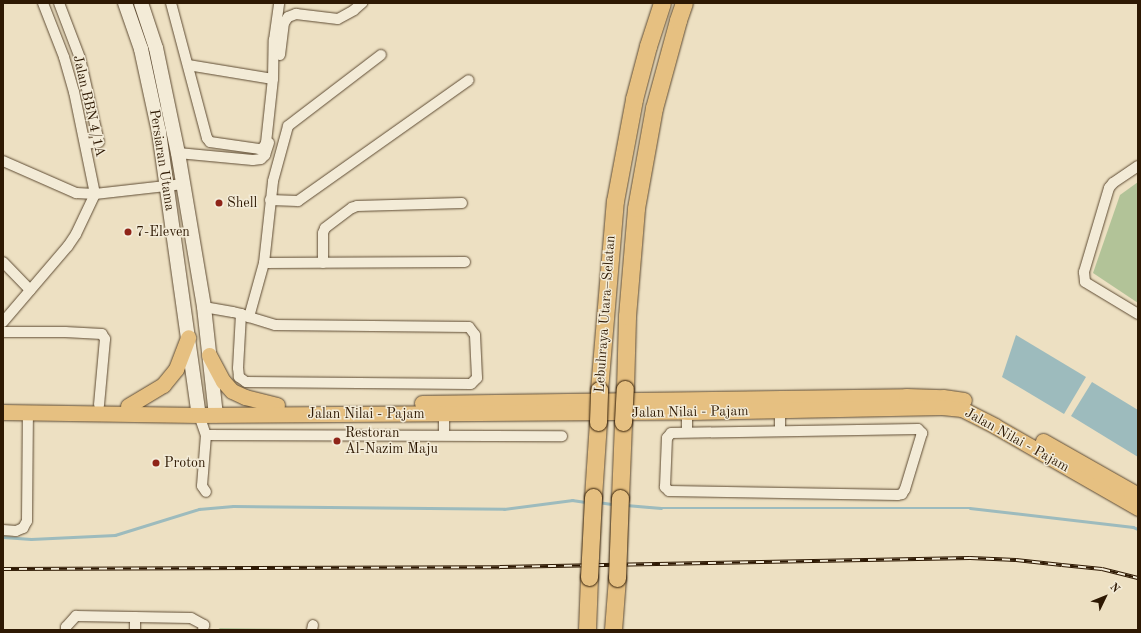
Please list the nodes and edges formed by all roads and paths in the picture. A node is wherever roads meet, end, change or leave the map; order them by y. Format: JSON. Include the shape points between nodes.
{"nodes":[{"id":1,"x":43,"y":3,"type":"edge"},
{"id":2,"x":59,"y":3,"type":"edge"},
{"id":3,"x":125,"y":3,"type":"edge"},
{"id":4,"x":141,"y":3,"type":"edge"},
{"id":5,"x":170,"y":3,"type":"edge"},
{"id":6,"x":279,"y":3,"type":"edge"},
{"id":7,"x":362,"y":3,"type":"edge"},
{"id":8,"x":662,"y":3,"type":"edge"},
{"id":9,"x":684,"y":3,"type":"edge"},
{"id":10,"x":65,"y":20,"type":"junction"},
{"id":11,"x":52,"y":25,"type":"junction"},
{"id":12,"x":381,"y":55,"type":"dead end"},
{"id":13,"x":188,"y":65,"type":"junction"},
{"id":14,"x":274,"y":79,"type":"junction"},
{"id":15,"x":469,"y":80,"type":"dead end"},
{"id":16,"x":85,"y":144,"type":"junction"},
{"id":17,"x":178,"y":153,"type":"junction"},
{"id":18,"x":3,"y":162,"type":"edge"},
{"id":19,"x":1138,"y":166,"type":"edge"},
{"id":20,"x":183,"y":184,"type":"junction"},
{"id":21,"x":166,"y":186,"type":"junction"},
{"id":22,"x":95,"y":194,"type":"junction"},
{"id":23,"x":270,"y":200,"type":"junction"},
{"id":24,"x":462,"y":203,"type":"dead end"},
{"id":25,"x":3,"y":262,"type":"edge"},
{"id":26,"x":464,"y":262,"type":"dead end"},
{"id":27,"x":264,"y":263,"type":"junction"},
{"id":28,"x":322,"y":263,"type":"junction"},
{"id":29,"x":30,"y":290,"type":"junction"},
{"id":30,"x":204,"y":307,"type":"junction"},
{"id":31,"x":1138,"y":314,"type":"edge"},
{"id":32,"x":245,"y":315,"type":"junction"},
{"id":33,"x":3,"y":322,"type":"edge"},
{"id":34,"x":3,"y":332,"type":"edge"},
{"id":35,"x":188,"y":337,"type":"junction"},
{"id":36,"x":209,"y":355,"type":"junction"},
{"id":37,"x":780,"y":404,"type":"junction"},
{"id":38,"x":3,"y":405,"type":"edge"},
{"id":39,"x":277,"y":405,"type":"junction"},
{"id":40,"x":99,"y":406,"type":"junction"},
{"id":41,"x":128,"y":406,"type":"junction"},
{"id":42,"x":198,"y":410,"type":"junction"},
{"id":43,"x":215,"y":410,"type":"junction"},
{"id":44,"x":3,"y":412,"type":"edge"},
{"id":45,"x":687,"y":412,"type":"junction"},
{"id":46,"x":28,"y":413,"type":"junction"},
{"id":47,"x":444,"y":414,"type":"junction"},
{"id":48,"x":780,"y":430,"type":"junction"},
{"id":49,"x":687,"y":432,"type":"junction"},
{"id":50,"x":206,"y":435,"type":"junction"},
{"id":51,"x":444,"y":435,"type":"junction"},
{"id":52,"x":562,"y":436,"type":"dead end"},
{"id":53,"x":206,"y":492,"type":"dead end"},
{"id":54,"x":1138,"y":494,"type":"edge"},
{"id":55,"x":1138,"y":508,"type":"edge"},
{"id":56,"x":3,"y":530,"type":"edge"},
{"id":57,"x":135,"y":617,"type":"junction"},
{"id":58,"x":204,"y":628,"type":"edge"},
{"id":59,"x":66,"y":630,"type":"edge"},
{"id":60,"x":135,"y":630,"type":"edge"},
{"id":61,"x":587,"y":630,"type":"edge"},
{"id":62,"x":613,"y":630,"type":"edge"}],
"edges":[{"from":1,"to":11,"type":"street","name":"Jalan BBN 4/1A"},
{"from":2,"to":10,"type":"street"},
{"from":3,"to":21,"type":"main road","name":"Persiaran Utama","via":[[141,49],[159,132]]},
{"from":4,"to":17,"type":"main road","name":"Persiaran Utama","via":[[156,48]]},
{"from":5,"to":13,"type":"street"},
{"from":6,"to":14,"type":"street","via":[[274,40]]},
{"from":7,"to":17,"type":"street","via":[[338,19],[296,14],[284,23],[269,148],[261,158],[253,160]]},
{"from":8,"to":61,"type":"highway","name":"Lebuhraya Utara–Selatan","bridge":true,"via":[[634,99],[614,201],[599,390]]},
{"from":9,"to":62,"type":"highway","name":"Lebuhraya Utara–Selatan","bridge":true,"via":[[654,108],[636,208],[627,316]]},
{"from":10,"to":11,"type":"street"},
{"from":10,"to":16,"type":"street","via":[[80,58],[99,142]]},
{"from":11,"to":16,"type":"street","name":"Jalan BBN 4/1A","via":[[74,92]]},
{"from":12,"to":23,"type":"street","via":[[288,126]]},
{"from":13,"to":14,"type":"street"},
{"from":13,"to":14,"type":"street","via":[[206,138],[210,142],[263,148]]},
{"from":15,"to":23,"type":"street","via":[[298,201]]},
{"from":16,"to":22,"type":"street","name":"Jalan BBN 4/1A"},
{"from":17,"to":20,"type":"main road","name":"Persiaran Utama"},
{"from":18,"to":22,"type":"street","via":[[76,193]]},
{"from":19,"to":31,"type":"street","via":[[1109,188],[1084,272],[1085,282]]},
{"from":20,"to":21,"type":"street"},
{"from":20,"to":30,"type":"main road","name":"Persiaran Utama"},
{"from":21,"to":22,"type":"street"},
{"from":21,"to":35,"type":"main road","name":"Persiaran Utama"},
{"from":22,"to":29,"type":"street","via":[[68,246]]},
{"from":23,"to":27,"type":"street"},
{"from":24,"to":28,"type":"street","via":[[352,208],[325,228]]},
{"from":25,"to":29,"type":"street"},
{"from":26,"to":28,"type":"street"},
{"from":27,"to":28,"type":"street"},
{"from":27,"to":32,"type":"street"},
{"from":29,"to":33,"type":"street"},
{"from":30,"to":32,"type":"street"},
{"from":30,"to":36,"type":"main road","name":"Persiaran Utama"},
{"from":32,"to":32,"type":"street","via":[[275,325],[469,327],[475,335],[477,378],[471,384],[246,382],[239,377],[238,368]]},
{"from":34,"to":40,"type":"street","via":[[102,334],[105,339]]},
{"from":35,"to":41,"type":"main road","via":[[176,369],[168,380]]},
{"from":35,"to":42,"type":"main road","name":"Persiaran Utama"},
{"from":36,"to":39,"type":"main road","via":[[223,381],[232,391]]},
{"from":36,"to":43,"type":"main road","name":"Persiaran Utama"},
{"from":37,"to":39,"type":"main road","name":"Jalan Nilai - Pajam"},
{"from":37,"to":45,"type":"main road","name":"Jalan Nilai - Pajam"},
{"from":37,"to":48,"type":"street"},
{"from":37,"to":54,"type":"main road","name":"Jalan Nilai - Pajam","via":[[935,396],[967,400]]},
{"from":37,"to":55,"type":"main road","name":"Jalan Nilai - Pajam","via":[[962,409]]},
{"from":38,"to":40,"type":"main road"},
{"from":39,"to":43,"type":"main road","name":"Jalan Nilai - Pajam"},
{"from":40,"to":41,"type":"main road"},
{"from":41,"to":42,"type":"main road"},
{"from":42,"to":43,"type":"main road"},
{"from":42,"to":46,"type":"main road"},
{"from":42,"to":50,"type":"street"},
{"from":43,"to":47,"type":"main road","name":"Jalan Nilai - Pajam"},
{"from":43,"to":50,"type":"street"},
{"from":44,"to":46,"type":"main road"},
{"from":45,"to":47,"type":"main road","name":"Jalan Nilai - Pajam"},
{"from":45,"to":49,"type":"street"},
{"from":46,"to":56,"type":"street","via":[[27,521],[20,530]]},
{"from":47,"to":51,"type":"street"},
{"from":48,"to":49,"type":"street"},
{"from":48,"to":49,"type":"street","via":[[918,429],[922,434],[905,489],[898,495],[669,491],[666,487],[667,438],[671,433]]},
{"from":50,"to":51,"type":"street"},
{"from":50,"to":53,"type":"street","via":[[202,486]]},
{"from":51,"to":52,"type":"street"},
{"from":57,"to":58,"type":"street","via":[[191,618]]},
{"from":57,"to":59,"type":"street","via":[[76,616]]},
{"from":57,"to":60,"type":"street"}]}
